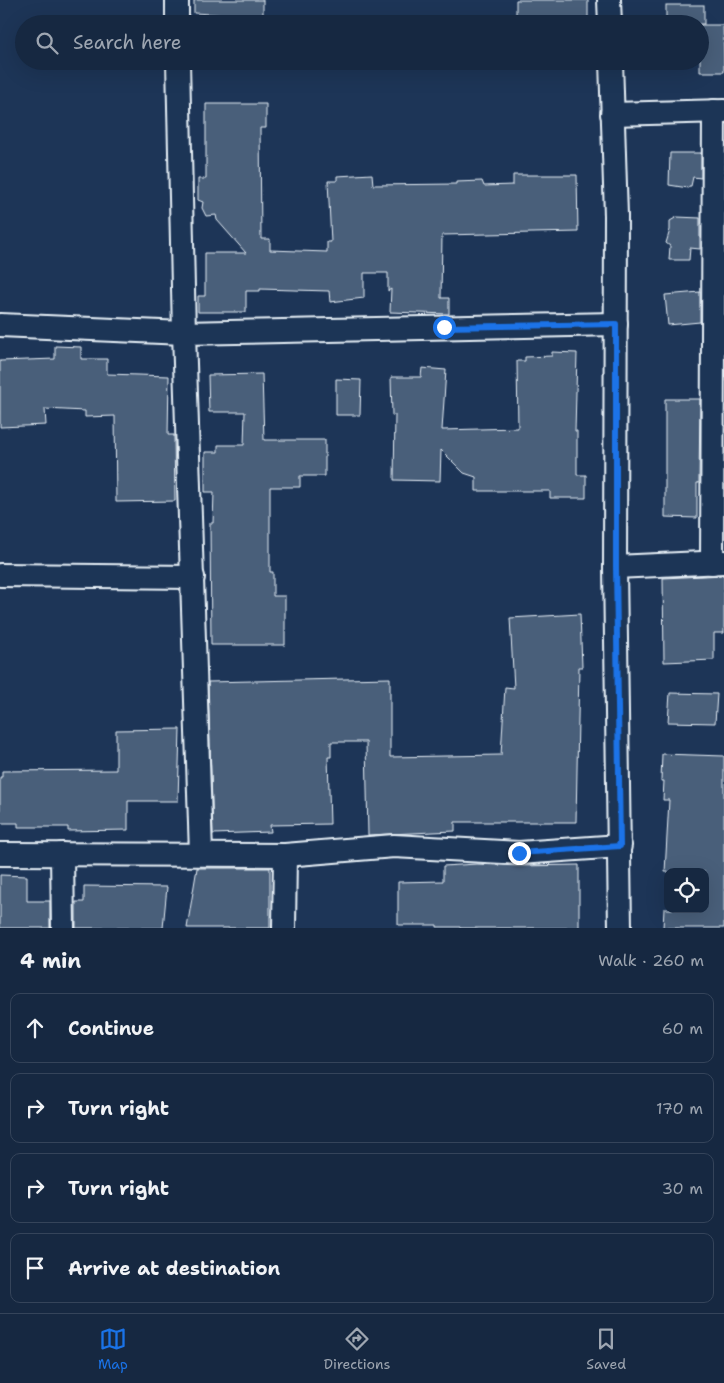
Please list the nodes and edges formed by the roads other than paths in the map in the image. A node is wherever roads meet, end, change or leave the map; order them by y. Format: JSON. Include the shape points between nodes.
{"nodes":[{"id":1,"x":177,"y":0,"type":"edge"},
{"id":2,"x":609,"y":0,"type":"edge"},
{"id":3,"x":177,"y":15,"type":"edge"},
{"id":4,"x":610,"y":15,"type":"edge"},
{"id":5,"x":178,"y":70,"type":"edge"},
{"id":6,"x":610,"y":70,"type":"edge"},
{"id":7,"x":719,"y":111,"type":"edge"},
{"id":8,"x":612,"y":114,"type":"junction"},
{"id":9,"x":616,"y":324,"type":"junction"},
{"id":10,"x":0,"y":325,"type":"edge"},
{"id":11,"x":184,"y":333,"type":"junction"},
{"id":12,"x":718,"y":563,"type":"edge"},
{"id":13,"x":616,"y":567,"type":"junction"},
{"id":14,"x":0,"y":575,"type":"edge"},
{"id":15,"x":193,"y":577,"type":"junction"},
{"id":16,"x":620,"y":846,"type":"junction"},
{"id":17,"x":0,"y":854,"type":"edge"},
{"id":18,"x":62,"y":854,"type":"junction"},
{"id":19,"x":201,"y":854,"type":"junction"},
{"id":20,"x":285,"y":855,"type":"junction"},
{"id":21,"x":63,"y":928,"type":"edge"},
{"id":22,"x":284,"y":928,"type":"edge"},
{"id":23,"x":620,"y":928,"type":"edge"}],
"edges":[{"from":1,"to":3,"type":"street"},
{"from":2,"to":4,"type":"street"},
{"from":5,"to":11,"type":"street"},
{"from":6,"to":8,"type":"street"},
{"from":7,"to":8,"type":"street"},
{"from":7,"to":12,"type":"street"},
{"from":8,"to":9,"type":"street"},
{"from":9,"to":11,"type":"street"},
{"from":9,"to":13,"type":"street"},
{"from":10,"to":11,"type":"street"},
{"from":11,"to":15,"type":"street"},
{"from":12,"to":13,"type":"street"},
{"from":13,"to":16,"type":"street"},
{"from":14,"to":15,"type":"street"},
{"from":15,"to":19,"type":"street"},
{"from":16,"to":20,"type":"street","via":[[519,853],[394,846]]},
{"from":16,"to":23,"type":"street"},
{"from":17,"to":18,"type":"street"},
{"from":18,"to":19,"type":"street"},
{"from":18,"to":21,"type":"street"},
{"from":19,"to":20,"type":"street"},
{"from":20,"to":22,"type":"street"}]}
